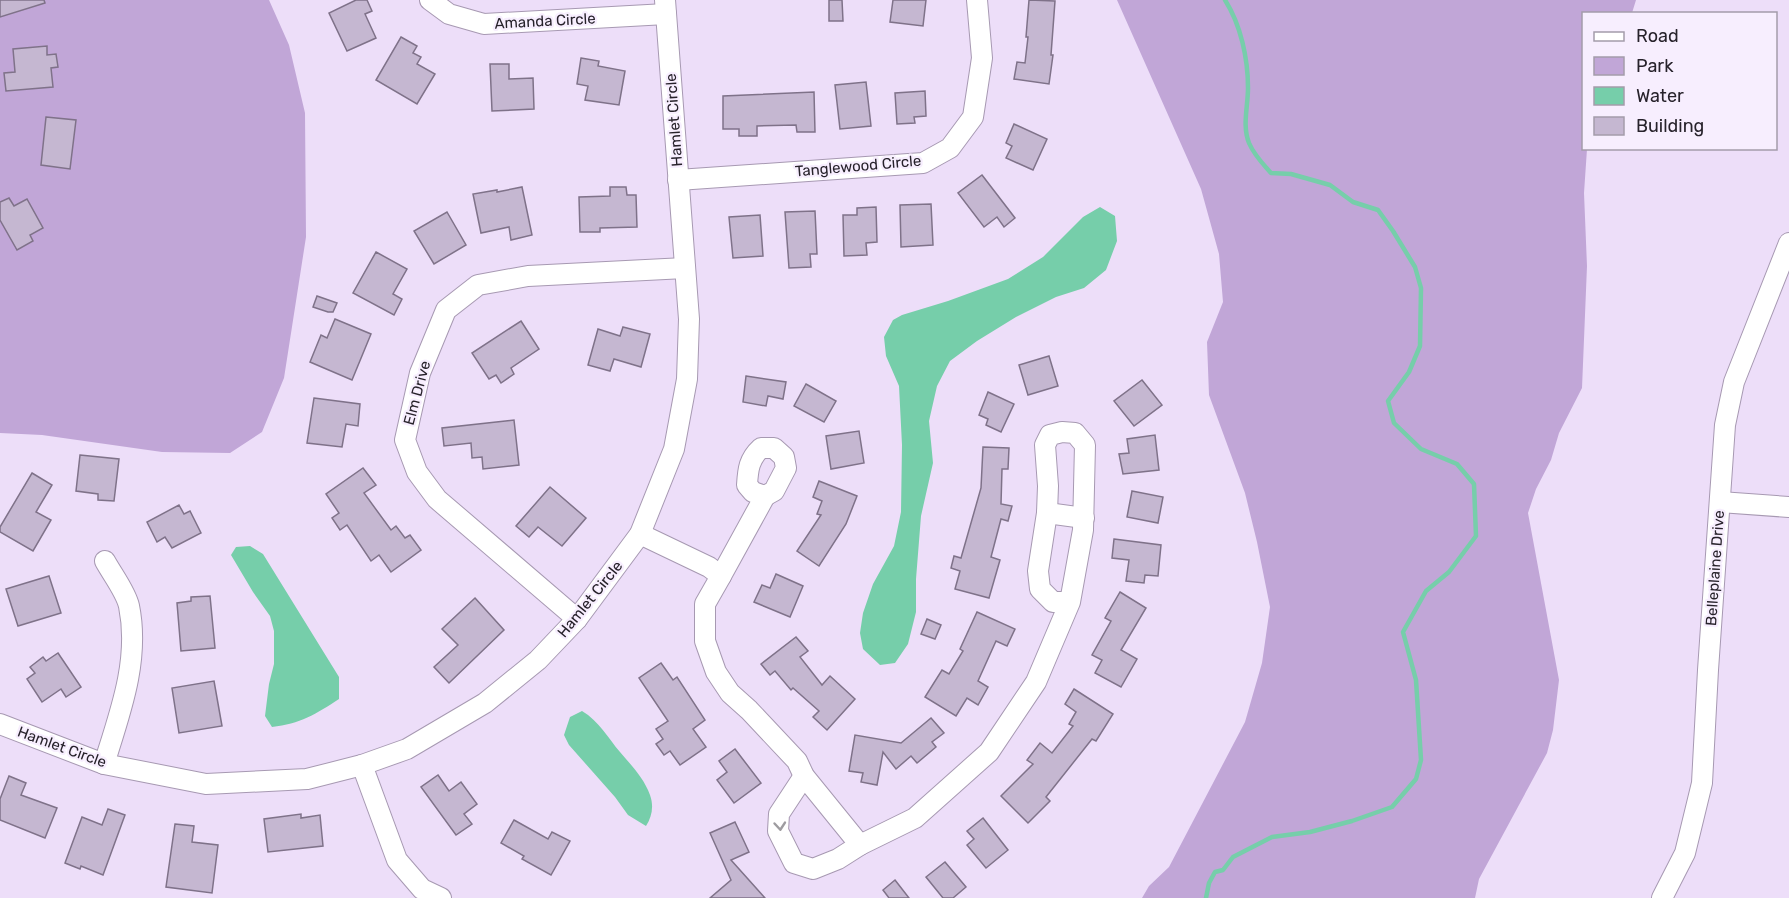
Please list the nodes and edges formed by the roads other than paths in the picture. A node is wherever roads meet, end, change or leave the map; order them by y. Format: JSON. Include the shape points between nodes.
{"nodes":[{"id":1,"x":430,"y":0,"type":"edge"},
{"id":2,"x":977,"y":0,"type":"edge"},
{"id":3,"x":665,"y":7,"type":"edge"},
{"id":4,"x":678,"y":180,"type":"junction"},
{"id":5,"x":1788,"y":248,"type":"edge"},
{"id":6,"x":685,"y":268,"type":"junction"},
{"id":7,"x":765,"y":496,"type":"dead end"},
{"id":8,"x":1720,"y":502,"type":"junction"},
{"id":9,"x":1789,"y":507,"type":"edge"},
{"id":10,"x":1047,"y":513,"type":"junction"},
{"id":11,"x":1084,"y":518,"type":"junction"},
{"id":12,"x":640,"y":534,"type":"junction"},
{"id":13,"x":105,"y":561,"type":"dead end"},
{"id":14,"x":721,"y":576,"type":"junction"},
{"id":15,"x":1070,"y":602,"type":"junction"},
{"id":16,"x":577,"y":619,"type":"junction"},
{"id":17,"x":0,"y":724,"type":"edge"},
{"id":18,"x":104,"y":764,"type":"junction"},
{"id":19,"x":362,"y":765,"type":"junction"},
{"id":20,"x":804,"y":776,"type":"junction"},
{"id":21,"x":860,"y":845,"type":"junction"},
{"id":22,"x":441,"y":898,"type":"edge"},
{"id":23,"x":1662,"y":898,"type":"edge"}],
"edges":[{"from":1,"to":3,"type":"street","name":"Amanda Circle","via":[[449,14],[484,24]]},
{"from":2,"to":4,"type":"street","name":"Tanglewood Circle","via":[[982,58],[973,117],[950,148],[923,162]]},
{"from":3,"to":4,"type":"street","name":"Hamlet Circle"},
{"from":4,"to":6,"type":"street","name":"Hamlet Circle"},
{"from":5,"to":8,"type":"street","name":"Belleplaine Drive","via":[[1734,382],[1725,425]]},
{"from":6,"to":12,"type":"street","name":"Hamlet Circle","via":[[689,319],[687,379],[674,449]]},
{"from":6,"to":16,"type":"street","name":"Elm Drive","via":[[528,276],[478,285],[446,310],[420,373],[405,440],[417,472],[437,499]]},
{"from":7,"to":14,"type":"street"},
{"from":8,"to":9,"type":"street"},
{"from":8,"to":23,"type":"street","name":"Belleplaine Drive","via":[[1702,783],[1685,853]]},
{"from":10,"to":11,"type":"street"},
{"from":10,"to":11,"type":"street","via":[[1045,445],[1050,435],[1075,433],[1085,445]]},
{"from":10,"to":15,"type":"street","via":[[1038,570],[1040,589],[1053,602]]},
{"from":11,"to":15,"type":"street"},
{"from":12,"to":14,"type":"street"},
{"from":12,"to":16,"type":"street","name":"Hamlet Circle"},
{"from":13,"to":18,"type":"street","via":[[128,604],[133,644],[125,699]]},
{"from":14,"to":20,"type":"street","via":[[705,604],[705,641],[716,672],[730,693],[796,761]]},
{"from":15,"to":21,"type":"street","via":[[1036,682],[989,753],[915,818]]},
{"from":16,"to":19,"type":"street","name":"Hamlet Circle","via":[[538,660],[485,703],[407,749]]},
{"from":17,"to":18,"type":"street","name":"Hamlet Circle"},
{"from":18,"to":19,"type":"street","name":"Hamlet Circle","via":[[206,784],[307,779]]},
{"from":19,"to":22,"type":"street","via":[[398,860],[422,889]]},
{"from":20,"to":21,"type":"street"},
{"from":20,"to":21,"type":"street","one_way":true,"via":[[779,814],[778,831],[794,863],[813,869]]}]}
